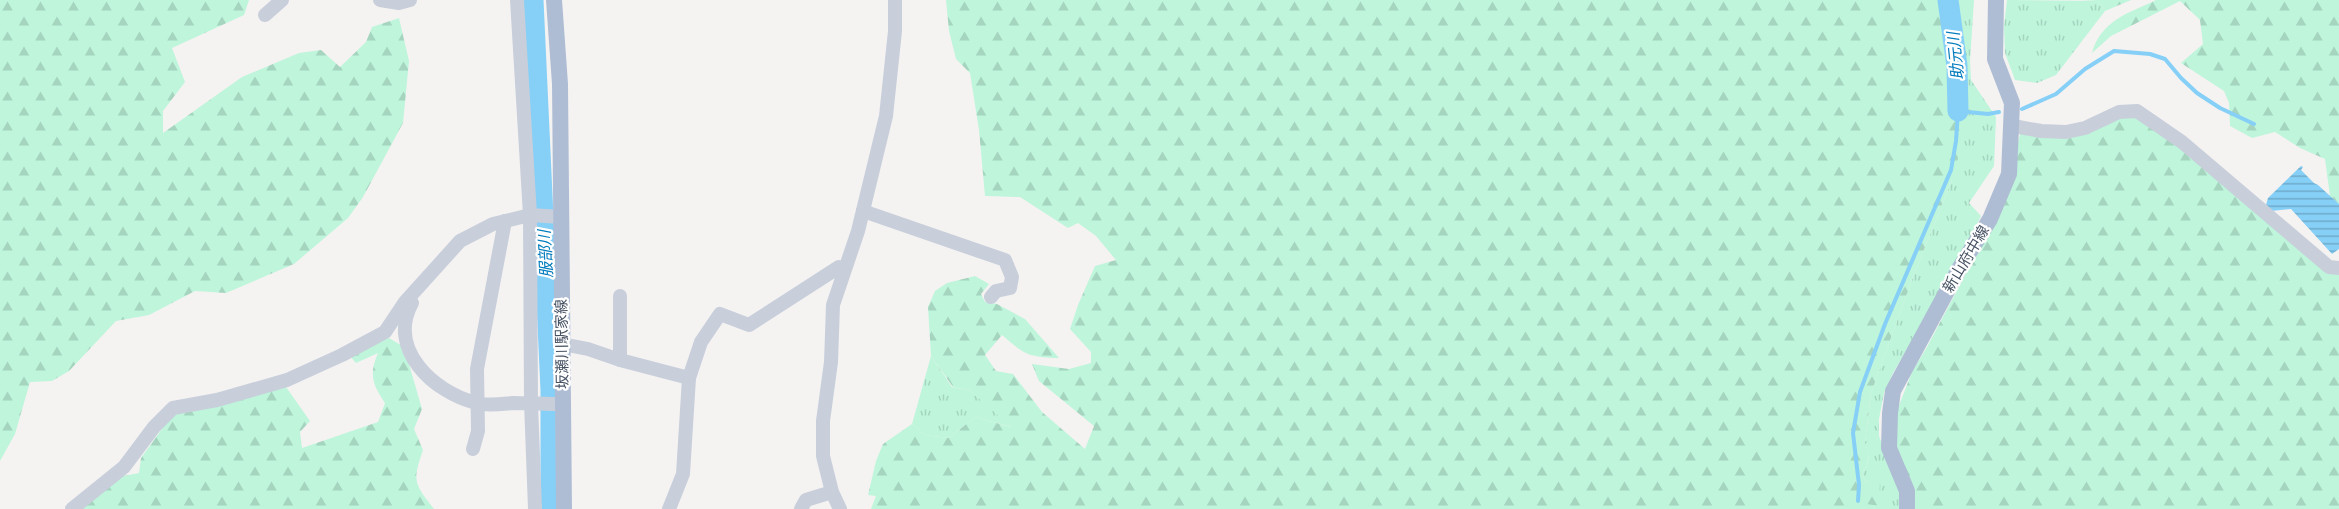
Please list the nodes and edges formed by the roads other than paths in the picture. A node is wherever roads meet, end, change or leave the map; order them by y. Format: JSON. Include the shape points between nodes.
{"nodes":[{"id":1,"x":282,"y":0,"type":"edge"},
{"id":2,"x":380,"y":0,"type":"edge"},
{"id":3,"x":410,"y":0,"type":"edge"},
{"id":4,"x":517,"y":0,"type":"edge"},
{"id":5,"x":554,"y":0,"type":"edge"},
{"id":6,"x":895,"y":0,"type":"edge"},
{"id":7,"x":1995,"y":0,"type":"edge"},
{"id":8,"x":266,"y":15,"type":"dead end"},
{"id":9,"x":2013,"y":126,"type":"junction"},
{"id":10,"x":863,"y":211,"type":"junction"},
{"id":11,"x":533,"y":215,"type":"junction"},
{"id":12,"x":558,"y":216,"type":"junction"},
{"id":13,"x":505,"y":221,"type":"junction"},
{"id":14,"x":843,"y":268,"type":"junction"},
{"id":15,"x":2339,"y":268,"type":"edge"},
{"id":16,"x":423,"y":282,"type":"junction"},
{"id":17,"x":620,"y":296,"type":"dead end"},
{"id":18,"x":991,"y":297,"type":"dead end"},
{"id":19,"x":562,"y":344,"type":"junction"},
{"id":20,"x":620,"y":360,"type":"junction"},
{"id":21,"x":689,"y":378,"type":"junction"},
{"id":22,"x":534,"y":403,"type":"junction"},
{"id":23,"x":478,"y":404,"type":"junction"},
{"id":24,"x":560,"y":404,"type":"junction"},
{"id":25,"x":473,"y":449,"type":"dead end"},
{"id":26,"x":832,"y":492,"type":"junction"},
{"id":27,"x":72,"y":509,"type":"edge"},
{"id":28,"x":535,"y":509,"type":"edge"},
{"id":29,"x":564,"y":509,"type":"edge"},
{"id":30,"x":669,"y":509,"type":"edge"},
{"id":31,"x":801,"y":509,"type":"edge"},
{"id":32,"x":840,"y":509,"type":"edge"},
{"id":33,"x":1907,"y":509,"type":"edge"}],
"edges":[{"from":1,"to":8,"type":"street"},
{"from":2,"to":3,"type":"street"},
{"from":4,"to":11,"type":"street"},
{"from":5,"to":12,"type":"main road","name":"坂瀬川駅家線","via":[[560,84]]},
{"from":6,"to":10,"type":"street","via":[[886,116]]},
{"from":7,"to":9,"type":"main road","name":"新山府中線","via":[[1995,59],[2012,103]]},
{"from":9,"to":15,"type":"street","via":[[2066,132],[2119,112],[2137,111],[2182,142],[2329,267]]},
{"from":9,"to":33,"type":"main road","name":"新山府中線","via":[[2004,190],[1893,391],[1889,448],[1907,491]]},
{"from":10,"to":14,"type":"street"},
{"from":10,"to":18,"type":"street","via":[[1005,260],[1012,278],[1010,288],[996,291]]},
{"from":11,"to":12,"type":"street"},
{"from":11,"to":13,"type":"street"},
{"from":11,"to":22,"type":"street"},
{"from":12,"to":19,"type":"main road","name":"坂瀬川駅家線"},
{"from":13,"to":16,"type":"street","via":[[460,241]]},
{"from":13,"to":23,"type":"street","via":[[477,369]]},
{"from":14,"to":21,"type":"street","via":[[749,325],[720,314],[701,342]]},
{"from":14,"to":26,"type":"street","via":[[833,305],[823,422],[823,456]]},
{"from":16,"to":23,"type":"street","via":[[405,316],[404,334],[410,354],[447,393]]},
{"from":16,"to":27,"type":"street","via":[[385,332],[342,355],[287,380],[173,408],[124,467]]},
{"from":17,"to":20,"type":"street"},
{"from":19,"to":20,"type":"street"},
{"from":19,"to":24,"type":"main road","name":"坂瀬川駅家線"},
{"from":20,"to":21,"type":"street"},
{"from":21,"to":30,"type":"street","via":[[683,474]]},
{"from":22,"to":23,"type":"street"},
{"from":22,"to":24,"type":"street"},
{"from":22,"to":28,"type":"street"},
{"from":23,"to":25,"type":"street"},
{"from":24,"to":29,"type":"main road","name":"坂瀬川駅家線"},
{"from":26,"to":31,"type":"street","via":[[806,500]]},
{"from":26,"to":32,"type":"street"}]}
